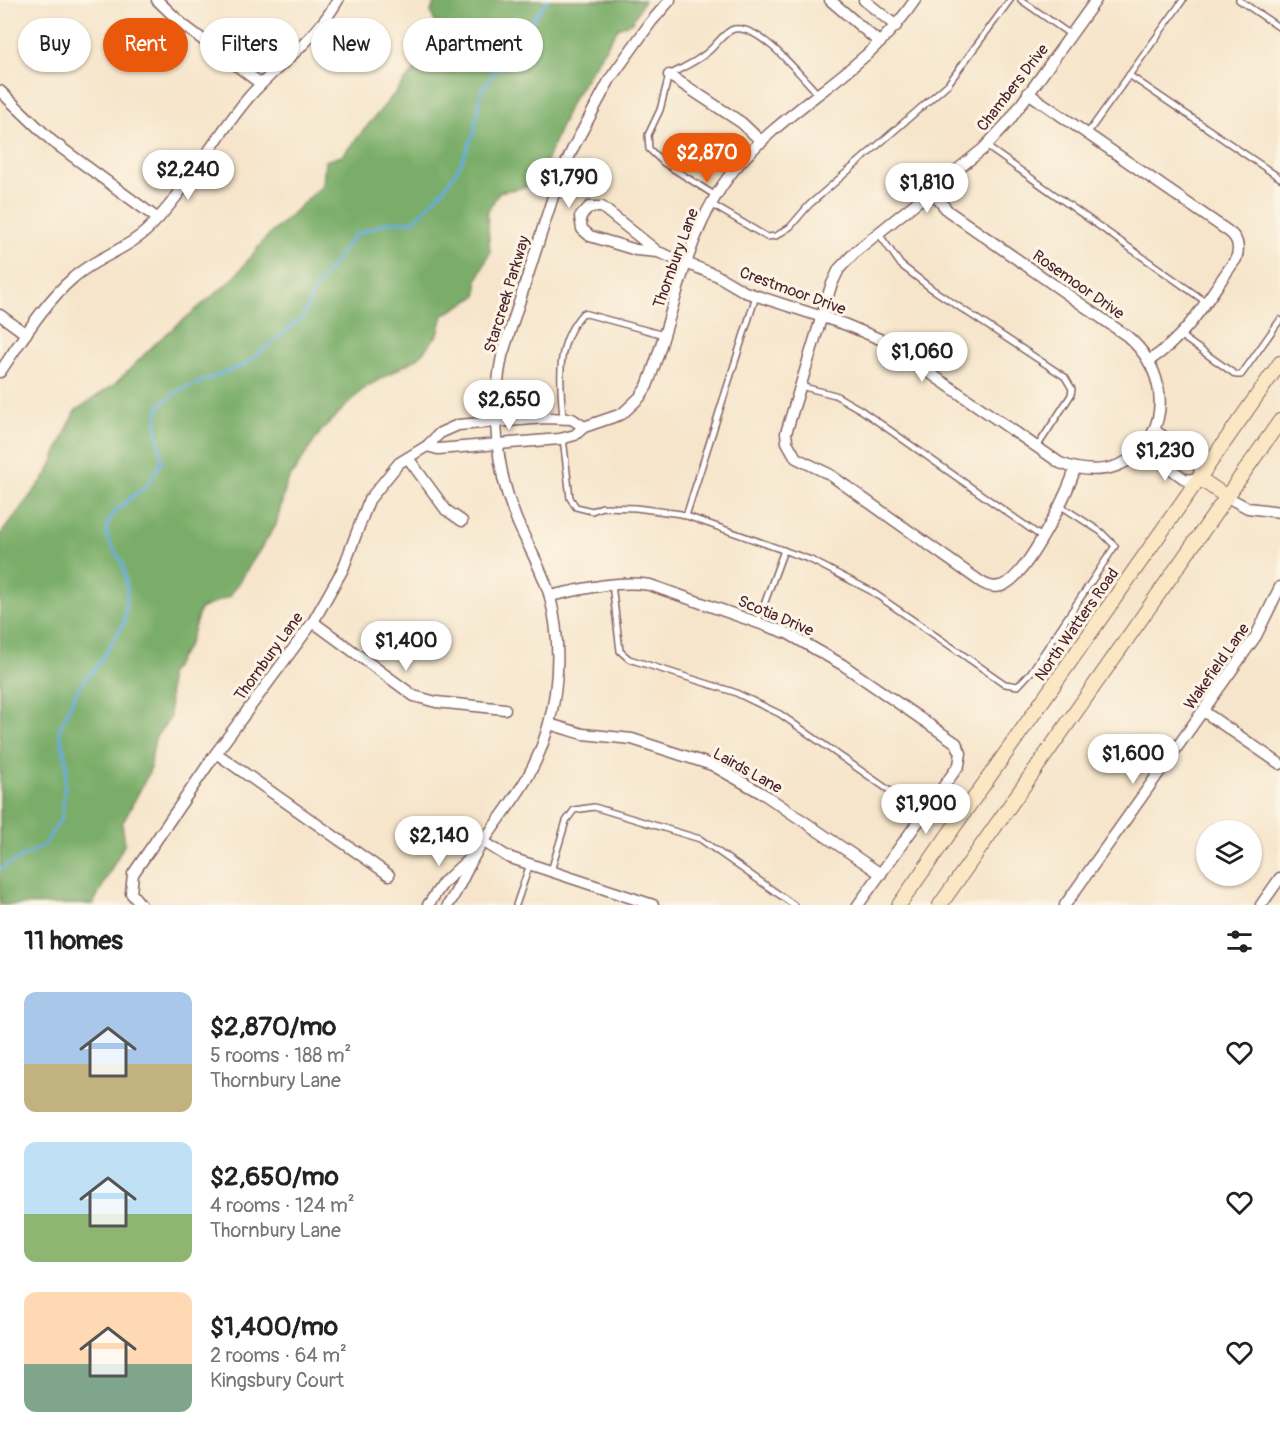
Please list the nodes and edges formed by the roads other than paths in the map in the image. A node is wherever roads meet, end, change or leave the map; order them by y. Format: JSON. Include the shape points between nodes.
{"nodes":[{"id":1,"x":157,"y":0,"type":"edge"},
{"id":2,"x":338,"y":0,"type":"edge"},
{"id":3,"x":670,"y":0,"type":"edge"},
{"id":4,"x":830,"y":0,"type":"edge"},
{"id":5,"x":864,"y":0,"type":"edge"},
{"id":6,"x":915,"y":0,"type":"edge"},
{"id":7,"x":1010,"y":0,"type":"edge"},
{"id":8,"x":1021,"y":0,"type":"edge"},
{"id":9,"x":1096,"y":0,"type":"edge"},
{"id":10,"x":1183,"y":0,"type":"edge"},
{"id":11,"x":1239,"y":0,"type":"edge"},
{"id":12,"x":896,"y":26,"type":"junction"},
{"id":13,"x":1280,"y":28,"type":"edge"},
{"id":14,"x":1071,"y":35,"type":"junction"},
{"id":15,"x":880,"y":43,"type":"junction"},
{"id":16,"x":669,"y":75,"type":"junction"},
{"id":17,"x":1129,"y":75,"type":"junction"},
{"id":18,"x":261,"y":84,"type":"junction"},
{"id":19,"x":0,"y":91,"type":"edge"},
{"id":20,"x":1028,"y":93,"type":"junction"},
{"id":21,"x":818,"y":94,"type":"junction"},
{"id":22,"x":1087,"y":134,"type":"junction"},
{"id":23,"x":762,"y":142,"type":"junction"},
{"id":24,"x":986,"y":146,"type":"junction"},
{"id":25,"x":1280,"y":178,"type":"edge"},
{"id":26,"x":932,"y":192,"type":"junction"},
{"id":27,"x":713,"y":200,"type":"junction"},
{"id":28,"x":158,"y":219,"type":"junction"},
{"id":29,"x":879,"y":233,"type":"junction"},
{"id":30,"x":658,"y":252,"type":"junction"},
{"id":31,"x":687,"y":264,"type":"junction"},
{"id":32,"x":756,"y":296,"type":"junction"},
{"id":33,"x":1206,"y":302,"type":"junction"},
{"id":34,"x":0,"y":315,"type":"edge"},
{"id":35,"x":821,"y":316,"type":"junction"},
{"id":36,"x":1280,"y":320,"type":"edge"},
{"id":37,"x":26,"y":334,"type":"junction"},
{"id":38,"x":664,"y":335,"type":"junction"},
{"id":39,"x":1181,"y":336,"type":"junction"},
{"id":40,"x":1150,"y":360,"type":"junction"},
{"id":41,"x":1280,"y":363,"type":"edge"},
{"id":42,"x":2,"y":365,"type":"edge"},
{"id":43,"x":800,"y":386,"type":"junction"},
{"id":44,"x":564,"y":419,"type":"junction"},
{"id":45,"x":1280,"y":421,"type":"edge"},
{"id":46,"x":496,"y":422,"type":"junction"},
{"id":47,"x":584,"y":427,"type":"junction"},
{"id":48,"x":1154,"y":430,"type":"junction"},
{"id":49,"x":563,"y":438,"type":"junction"},
{"id":50,"x":497,"y":443,"type":"junction"},
{"id":51,"x":427,"y":446,"type":"junction"},
{"id":52,"x":1037,"y":447,"type":"junction"},
{"id":53,"x":1142,"y":448,"type":"junction"},
{"id":54,"x":408,"y":458,"type":"junction"},
{"id":55,"x":1075,"y":469,"type":"junction"},
{"id":56,"x":1199,"y":478,"type":"junction"},
{"id":57,"x":1227,"y":497,"type":"junction"},
{"id":58,"x":1061,"y":506,"type":"junction"},
{"id":59,"x":1280,"y":512,"type":"edge"},
{"id":60,"x":686,"y":516,"type":"junction"},
{"id":61,"x":462,"y":521,"type":"dead end"},
{"id":62,"x":1042,"y":537,"type":"junction"},
{"id":63,"x":784,"y":550,"type":"junction"},
{"id":64,"x":612,"y":583,"type":"junction"},
{"id":65,"x":1280,"y":587,"type":"edge"},
{"id":66,"x":550,"y":596,"type":"junction"},
{"id":67,"x":758,"y":621,"type":"junction"},
{"id":68,"x":313,"y":622,"type":"junction"},
{"id":69,"x":505,"y":709,"type":"dead end"},
{"id":70,"x":1203,"y":711,"type":"junction"},
{"id":71,"x":549,"y":724,"type":"junction"},
{"id":72,"x":216,"y":753,"type":"junction"},
{"id":73,"x":1280,"y":764,"type":"edge"},
{"id":74,"x":923,"y":814,"type":"junction"},
{"id":75,"x":484,"y":842,"type":"junction"},
{"id":76,"x":476,"y":853,"type":"junction"},
{"id":77,"x":530,"y":864,"type":"junction"},
{"id":78,"x":550,"y":871,"type":"junction"},
{"id":79,"x":880,"y":874,"type":"junction"},
{"id":80,"x":389,"y":875,"type":"dead end"},
{"id":81,"x":1280,"y":878,"type":"edge"},
{"id":82,"x":141,"y":905,"type":"edge"},
{"id":83,"x":428,"y":905,"type":"edge"},
{"id":84,"x":448,"y":905,"type":"edge"},
{"id":85,"x":516,"y":905,"type":"edge"},
{"id":86,"x":653,"y":905,"type":"edge"},
{"id":87,"x":794,"y":905,"type":"edge"},
{"id":88,"x":858,"y":905,"type":"edge"},
{"id":89,"x":899,"y":905,"type":"edge"},
{"id":90,"x":940,"y":905,"type":"edge"},
{"id":91,"x":1065,"y":905,"type":"edge"},
{"id":92,"x":1261,"y":905,"type":"edge"}],
"edges":[{"from":1,"to":18,"type":"street"},
{"from":2,"to":18,"type":"street","via":[[312,38]]},
{"from":3,"to":46,"type":"street","name":"Starcreek Parkway","via":[[610,79],[557,184],[506,340],[498,377]]},
{"from":4,"to":15,"type":"street"},
{"from":5,"to":12,"type":"street"},
{"from":6,"to":12,"type":"street","name":"Thornbury Lane"},
{"from":7,"to":27,"type":"lane","via":[[948,84],[808,205],[783,233],[767,237]]},
{"from":8,"to":14,"type":"lane"},
{"from":9,"to":14,"type":"street","name":"Chambers Drive"},
{"from":10,"to":17,"type":"lane"},
{"from":11,"to":13,"type":"lane"},
{"from":12,"to":15,"type":"street","name":"Thornbury Lane"},
{"from":14,"to":20,"type":"street","name":"Chambers Drive"},
{"from":15,"to":21,"type":"street","name":"Thornbury Lane"},
{"from":16,"to":21,"type":"lane","via":[[711,50],[734,29],[749,30]]},
{"from":16,"to":23,"type":"street","via":[[742,123]]},
{"from":16,"to":27,"type":"lane","via":[[660,110],[648,135],[649,149]]},
{"from":17,"to":22,"type":"lane"},
{"from":17,"to":25,"type":"lane"},
{"from":18,"to":28,"type":"street"},
{"from":19,"to":28,"type":"street","via":[[52,141]]},
{"from":20,"to":22,"type":"street"},
{"from":20,"to":24,"type":"street","name":"Chambers Drive"},
{"from":21,"to":23,"type":"street","name":"Thornbury Lane"},
{"from":22,"to":33,"type":"street","via":[[1233,235],[1239,247],[1236,259]]},
{"from":23,"to":27,"type":"street","name":"Thornbury Lane","via":[[732,172]]},
{"from":24,"to":26,"type":"street","name":"Chambers Drive"},
{"from":24,"to":33,"type":"lane"},
{"from":26,"to":29,"type":"street","name":"Chambers Drive"},
{"from":26,"to":40,"type":"street","name":"Rosemoor Drive","via":[[948,211],[1127,336]]},
{"from":27,"to":31,"type":"street","name":"Thornbury Lane"},
{"from":28,"to":37,"type":"street","via":[[133,243],[95,261],[72,278]]},
{"from":29,"to":35,"type":"street","name":"Chambers Drive","via":[[839,269]]},
{"from":29,"to":52,"type":"lane","via":[[902,265],[932,289],[1065,377],[1071,395]]},
{"from":30,"to":30,"type":"street","name":"Crestmoor Drive","via":[[602,207],[589,207],[580,217],[582,229],[590,236],[636,250]]},
{"from":30,"to":31,"type":"street","name":"Crestmoor Drive"},
{"from":31,"to":32,"type":"street","name":"Crestmoor Drive"},
{"from":31,"to":38,"type":"street","name":"Thornbury Lane"},
{"from":32,"to":35,"type":"street","name":"Crestmoor Drive"},
{"from":32,"to":60,"type":"lane"},
{"from":33,"to":39,"type":"street"},
{"from":34,"to":37,"type":"street"},
{"from":35,"to":43,"type":"street","name":"Chambers Drive"},
{"from":35,"to":52,"type":"street","name":"Crestmoor Drive","via":[[897,348]]},
{"from":36,"to":39,"type":"lane","via":[[1241,375]]},
{"from":37,"to":42,"type":"street"},
{"from":38,"to":44,"type":"lane","via":[[583,313],[564,343],[560,375]]},
{"from":38,"to":47,"type":"street","name":"Thornbury Lane","via":[[640,397],[613,420]]},
{"from":39,"to":40,"type":"street"},
{"from":40,"to":48,"type":"street","name":"Rosemoor Drive","via":[[1159,383],[1160,404]]},
{"from":41,"to":56,"type":"main road","name":"North Watters Road"},
{"from":43,"to":62,"type":"lane","via":[[835,395],[861,410]]},
{"from":43,"to":62,"type":"street","name":"Chambers Drive","via":[[786,432],[796,458],[829,474],[981,582],[998,586],[1014,578]]},
{"from":44,"to":46,"type":"street","name":"Thornbury Lane"},
{"from":44,"to":47,"type":"street","name":"Thornbury Lane"},
{"from":45,"to":57,"type":"main road"},
{"from":46,"to":50,"type":"street","name":"Starcreek Parkway"},
{"from":46,"to":51,"type":"street","name":"Thornbury Lane","via":[[448,429]]},
{"from":47,"to":49,"type":"street","name":"Thornbury Lane"},
{"from":48,"to":53,"type":"street","name":"Crestmoor Drive"},
{"from":48,"to":56,"type":"street","via":[[1200,461]]},
{"from":49,"to":50,"type":"street","name":"Thornbury Lane"},
{"from":49,"to":60,"type":"lane","via":[[570,498],[576,507],[592,511],[602,507],[636,508]]},
{"from":50,"to":51,"type":"street","name":"Thornbury Lane","via":[[438,449]]},
{"from":50,"to":66,"type":"street","name":"Starcreek Parkway","via":[[509,500]]},
{"from":51,"to":54,"type":"street","name":"Thornbury Lane"},
{"from":52,"to":55,"type":"street","name":"Crestmoor Drive"},
{"from":53,"to":55,"type":"street","name":"Crestmoor Drive","via":[[1109,469]]},
{"from":53,"to":56,"type":"street","via":[[1186,480]]},
{"from":54,"to":61,"type":"street","via":[[446,510]]},
{"from":54,"to":68,"type":"street","name":"Thornbury Lane","via":[[399,463],[369,500],[342,569]]},
{"from":55,"to":58,"type":"street"},
{"from":56,"to":57,"type":"main road"},
{"from":56,"to":89,"type":"main road","name":"North Watters Road"},
{"from":57,"to":59,"type":"street","via":[[1248,508]]},
{"from":57,"to":90,"type":"main road"},
{"from":58,"to":62,"type":"street"},
{"from":58,"to":63,"type":"lane","via":[[1115,546],[1018,686],[1005,684],[871,591]]},
{"from":60,"to":63,"type":"lane"},
{"from":63,"to":67,"type":"lane"},
{"from":64,"to":66,"type":"street","name":"Scotia Drive"},
{"from":64,"to":67,"type":"street","name":"Scotia Drive","via":[[650,585]]},
{"from":64,"to":74,"type":"lane","via":[[620,651],[629,659],[734,692],[780,714]]},
{"from":65,"to":70,"type":"street","name":"Wakefield Lane","via":[[1256,636]]},
{"from":66,"to":71,"type":"street","name":"Starcreek Parkway","via":[[556,684]]},
{"from":67,"to":74,"type":"street","name":"Scotia Drive","via":[[843,664],[952,740],[961,753],[959,765]]},
{"from":68,"to":69,"type":"street","via":[[414,696]]},
{"from":68,"to":72,"type":"street","name":"Thornbury Lane"},
{"from":70,"to":73,"type":"street"},
{"from":70,"to":91,"type":"street","name":"Wakefield Lane"},
{"from":71,"to":75,"type":"street","name":"Starcreek Parkway","via":[[527,778]]},
{"from":71,"to":79,"type":"street","name":"Lairds Lane","via":[[583,734],[632,739],[712,765],[765,795]]},
{"from":72,"to":80,"type":"street"},
{"from":72,"to":82,"type":"street","name":"Thornbury Lane","via":[[133,874],[130,886],[134,899]]},
{"from":74,"to":79,"type":"street"},
{"from":75,"to":76,"type":"street","name":"Starcreek Parkway"},
{"from":75,"to":77,"type":"street","via":[[508,857]]},
{"from":76,"to":83,"type":"street","name":"Starcreek Parkway","via":[[443,883]]},
{"from":76,"to":84,"type":"street","name":"Starcreek Parkway"},
{"from":77,"to":78,"type":"street"},
{"from":77,"to":85,"type":"lane"},
{"from":78,"to":86,"type":"street"},
{"from":78,"to":87,"type":"lane","via":[[566,822],[574,810],[594,807],[700,839]]},
{"from":79,"to":88,"type":"street"},
{"from":81,"to":92,"type":"street"}]}
